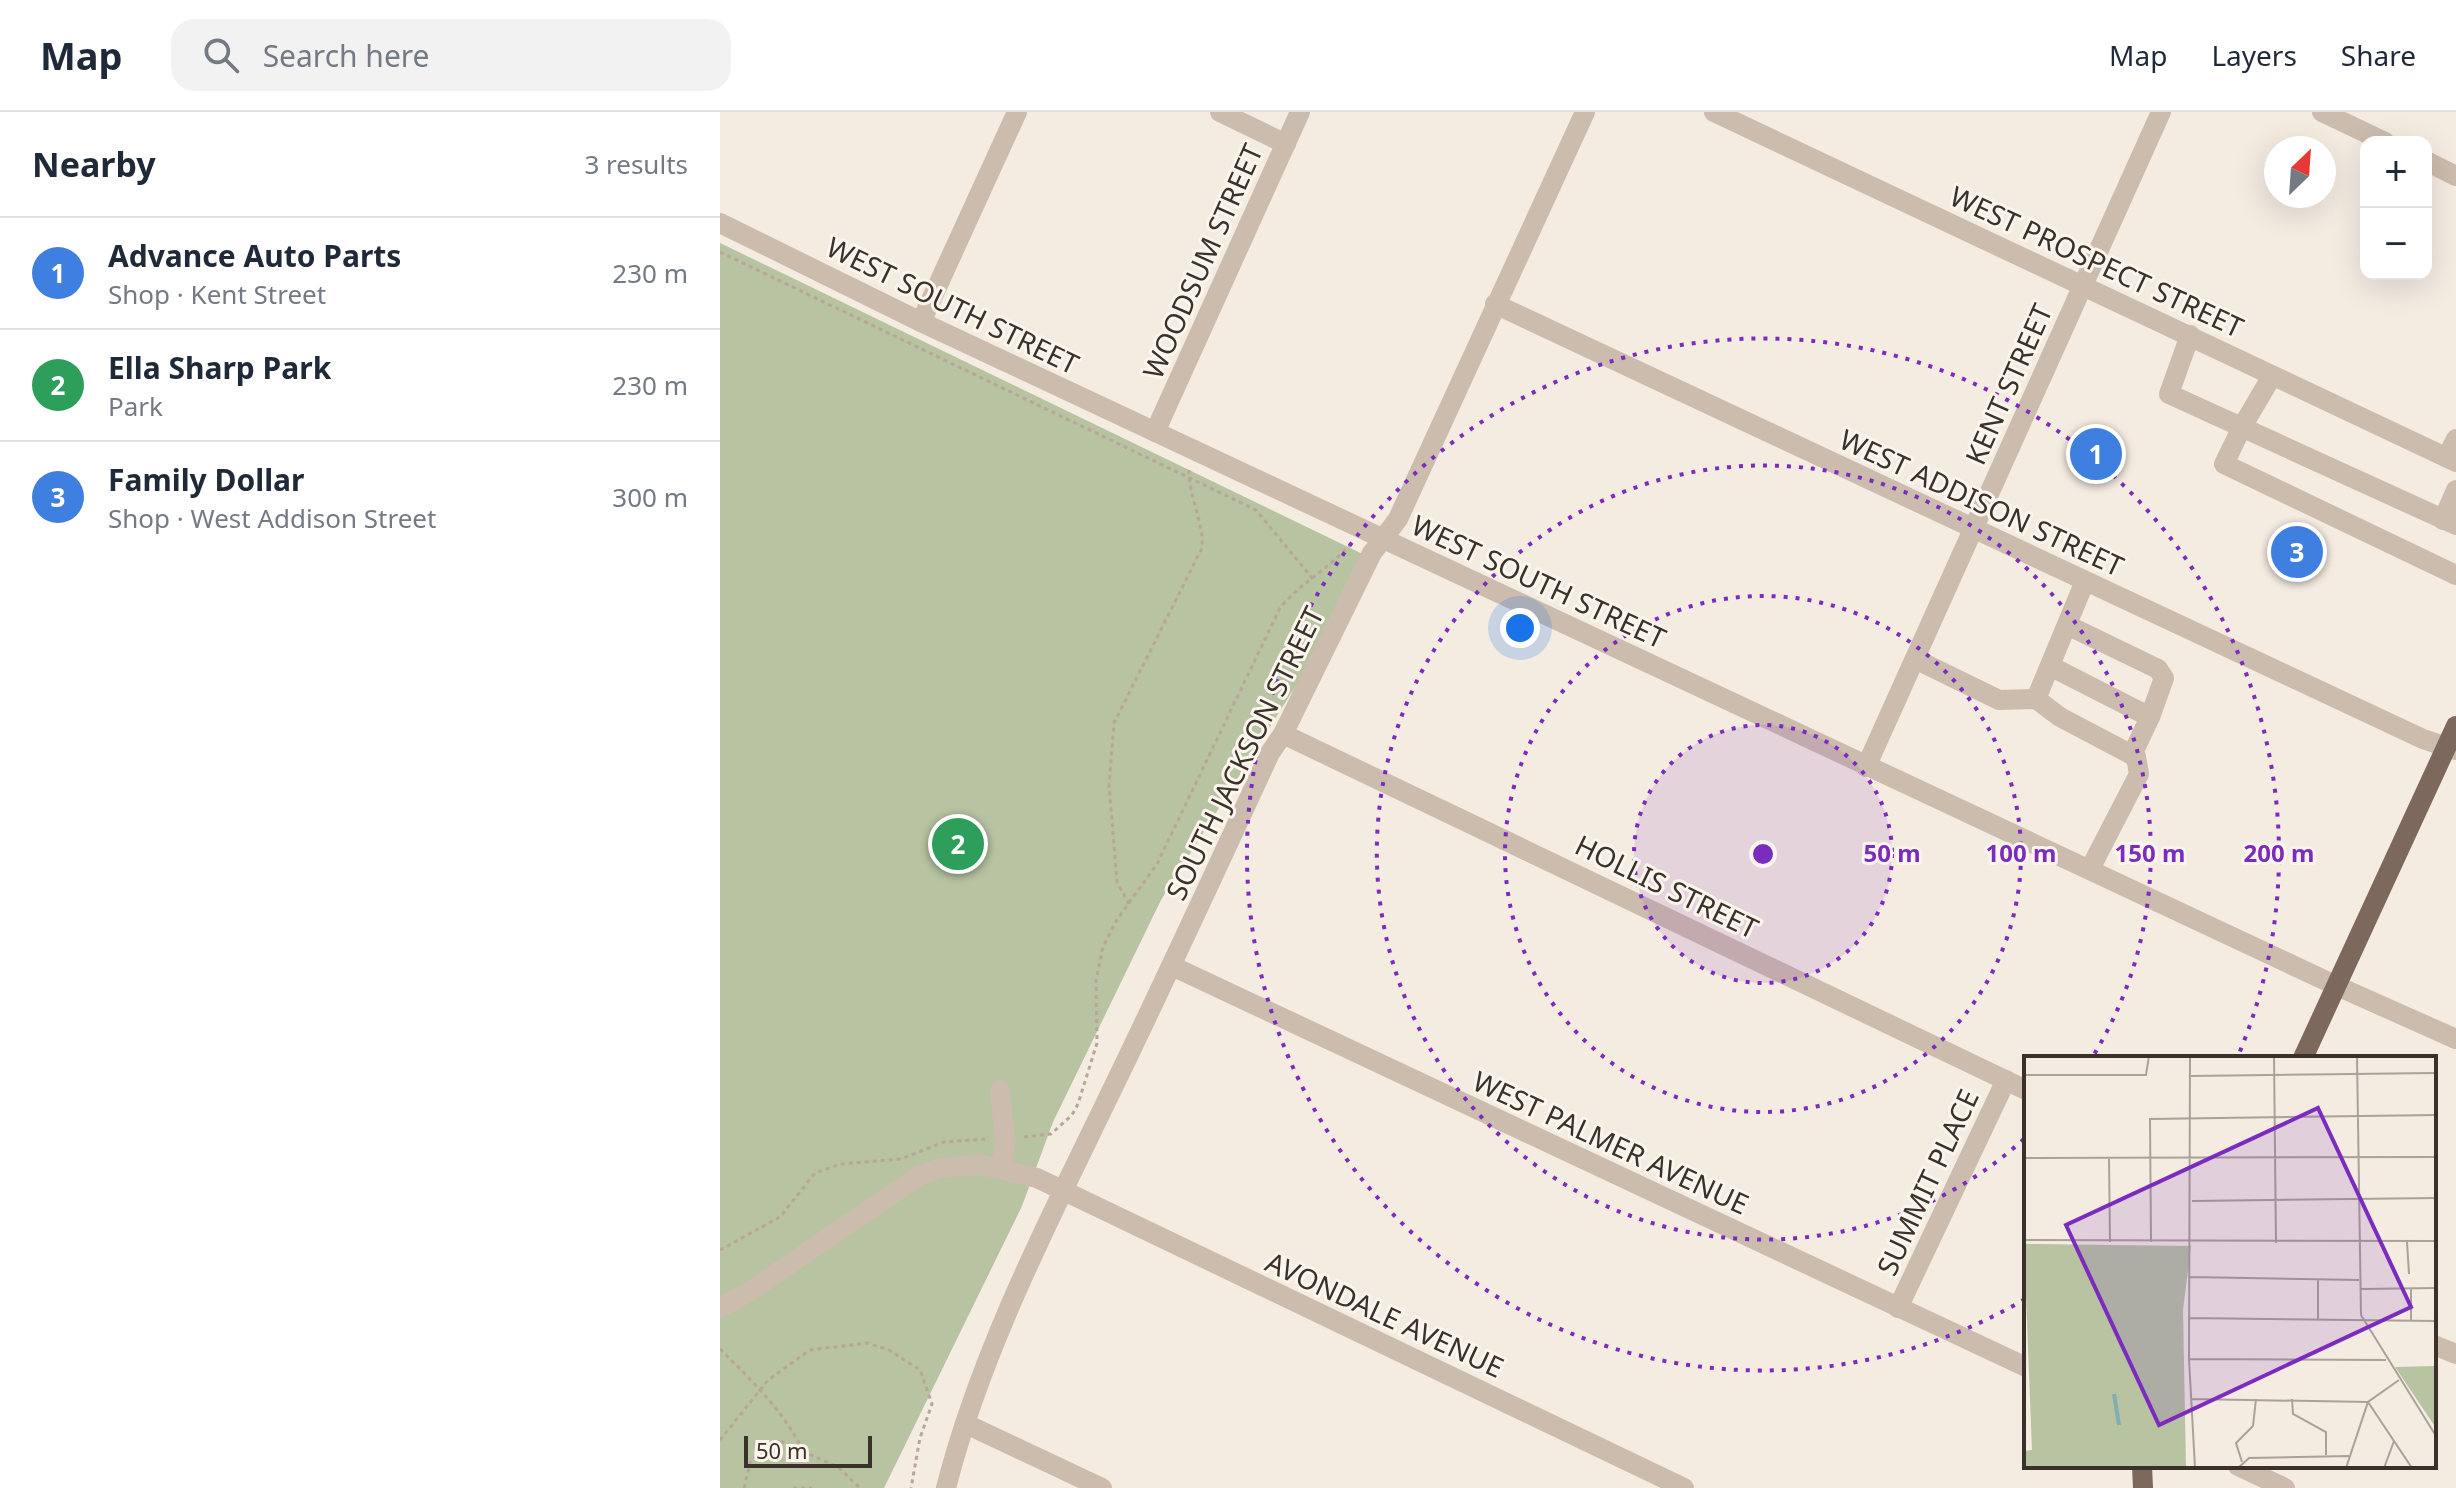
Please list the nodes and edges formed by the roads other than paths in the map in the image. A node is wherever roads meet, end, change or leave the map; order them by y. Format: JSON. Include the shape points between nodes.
{"nodes":[{"id":1,"x":1017,"y":112,"type":"edge"},
{"id":2,"x":1300,"y":112,"type":"edge"},
{"id":3,"x":1585,"y":112,"type":"edge"},
{"id":4,"x":1714,"y":112,"type":"edge"},
{"id":5,"x":2161,"y":112,"type":"edge"},
{"id":6,"x":2322,"y":112,"type":"edge"},
{"id":7,"x":1232,"y":115,"type":"edge"},
{"id":8,"x":2372,"y":136,"type":"edge"},
{"id":9,"x":1286,"y":144,"type":"junction"},
{"id":10,"x":2432,"y":164,"type":"edge"},
{"id":11,"x":2456,"y":176,"type":"edge"},
{"id":12,"x":720,"y":223,"type":"edge"},
{"id":13,"x":2083,"y":285,"type":"junction"},
{"id":14,"x":1495,"y":304,"type":"junction"},
{"id":15,"x":921,"y":322,"type":"junction"},
{"id":16,"x":2190,"y":335,"type":"junction"},
{"id":17,"x":2272,"y":376,"type":"junction"},
{"id":18,"x":2242,"y":427,"type":"junction"},
{"id":19,"x":1155,"y":432,"type":"junction"},
{"id":20,"x":2453,"y":453,"type":"edge"},
{"id":21,"x":2456,"y":490,"type":"edge"},
{"id":22,"x":2450,"y":522,"type":"edge"},
{"id":23,"x":1973,"y":530,"type":"junction"},
{"id":24,"x":1383,"y":538,"type":"junction"},
{"id":25,"x":2456,"y":575,"type":"edge"},
{"id":26,"x":2085,"y":581,"type":"junction"},
{"id":27,"x":2067,"y":625,"type":"junction"},
{"id":28,"x":1915,"y":659,"type":"junction"},
{"id":29,"x":2050,"y":666,"type":"junction"},
{"id":30,"x":2036,"y":699,"type":"junction"},
{"id":31,"x":2150,"y":717,"type":"junction"},
{"id":32,"x":2456,"y":726,"type":"edge"},
{"id":33,"x":1283,"y":734,"type":"junction"},
{"id":34,"x":2451,"y":748,"type":"edge"},
{"id":35,"x":2132,"y":755,"type":"junction"},
{"id":36,"x":1866,"y":767,"type":"junction"},
{"id":37,"x":2090,"y":869,"type":"junction"},
{"id":38,"x":1172,"y":966,"type":"junction"},
{"id":39,"x":2337,"y":986,"type":"junction"},
{"id":40,"x":2456,"y":1039,"type":"edge"},
{"id":41,"x":2304,"y":1056,"type":"edge"},
{"id":42,"x":2006,"y":1080,"type":"junction"},
{"id":43,"x":2024,"y":1089,"type":"edge"},
{"id":44,"x":1000,"y":1090,"type":"dead end"},
{"id":45,"x":1002,"y":1168,"type":"junction"},
{"id":46,"x":1061,"y":1191,"type":"junction"},
{"id":47,"x":720,"y":1308,"type":"edge"},
{"id":48,"x":1898,"y":1308,"type":"junction"},
{"id":49,"x":2436,"y":1346,"type":"edge"},
{"id":50,"x":2456,"y":1354,"type":"edge"},
{"id":51,"x":2024,"y":1366,"type":"edge"},
{"id":52,"x":966,"y":1424,"type":"junction"},
{"id":53,"x":2142,"y":1468,"type":"edge"},
{"id":54,"x":2242,"y":1468,"type":"edge"},
{"id":55,"x":2282,"y":1487,"type":"edge"},
{"id":56,"x":946,"y":1488,"type":"edge"},
{"id":57,"x":1102,"y":1488,"type":"edge"},
{"id":58,"x":1684,"y":1488,"type":"edge"},
{"id":59,"x":2143,"y":1488,"type":"edge"}],
"edges":[{"from":1,"to":15,"type":"street"},
{"from":2,"to":9,"type":"street","name":"WOODSUM STREET"},
{"from":3,"to":14,"type":"street","name":"SOUTH JACKSON STREET"},
{"from":4,"to":13,"type":"street","name":"WEST PROSPECT STREET"},
{"from":5,"to":13,"type":"street","name":"KENT STREET"},
{"from":6,"to":8,"type":"street"},
{"from":7,"to":9,"type":"street"},
{"from":9,"to":19,"type":"street","name":"WOODSUM STREET"},
{"from":10,"to":11,"type":"street"},
{"from":12,"to":15,"type":"street","name":"WEST SOUTH STREET"},
{"from":13,"to":16,"type":"street","name":"WEST PROSPECT STREET"},
{"from":13,"to":23,"type":"street","name":"KENT STREET"},
{"from":14,"to":23,"type":"street","name":"WEST ADDISON STREET"},
{"from":14,"to":24,"type":"street","name":"SOUTH JACKSON STREET","via":[[1398,519]]},
{"from":15,"to":19,"type":"street","name":"WEST SOUTH STREET"},
{"from":16,"to":17,"type":"street","name":"WEST PROSPECT STREET"},
{"from":16,"to":18,"type":"street","via":[[2169,394]]},
{"from":17,"to":18,"type":"street"},
{"from":17,"to":20,"type":"street","name":"WEST PROSPECT STREET"},
{"from":18,"to":22,"type":"street"},
{"from":18,"to":25,"type":"street","via":[[2224,464]]},
{"from":19,"to":24,"type":"street","name":"WEST SOUTH STREET"},
{"from":21,"to":22,"type":"street"},
{"from":23,"to":26,"type":"street","name":"WEST ADDISON STREET"},
{"from":23,"to":28,"type":"street","name":"KENT STREET"},
{"from":24,"to":33,"type":"street","name":"SOUTH JACKSON STREET"},
{"from":24,"to":36,"type":"street","name":"WEST SOUTH STREET"},
{"from":26,"to":27,"type":"street"},
{"from":26,"to":34,"type":"street","name":"WEST ADDISON STREET"},
{"from":27,"to":29,"type":"street"},
{"from":27,"to":31,"type":"street","via":[[2158,669],[2164,678]]},
{"from":28,"to":30,"type":"street","via":[[1999,700]]},
{"from":28,"to":36,"type":"street","name":"KENT STREET"},
{"from":29,"to":30,"type":"street"},
{"from":29,"to":31,"type":"street"},
{"from":30,"to":35,"type":"street"},
{"from":31,"to":35,"type":"street"},
{"from":32,"to":34,"type":"main road"},
{"from":33,"to":38,"type":"street","name":"SOUTH JACKSON STREET"},
{"from":33,"to":42,"type":"street","name":"HOLLIS STREET"},
{"from":34,"to":39,"type":"main road"},
{"from":35,"to":37,"type":"street","via":[[2139,774]]},
{"from":36,"to":37,"type":"street","name":"WEST SOUTH STREET"},
{"from":37,"to":39,"type":"street","name":"WEST SOUTH STREET"},
{"from":38,"to":46,"type":"street","name":"SOUTH JACKSON STREET"},
{"from":38,"to":48,"type":"street","name":"WEST PALMER AVENUE"},
{"from":39,"to":40,"type":"street","name":"WEST SOUTH STREET"},
{"from":39,"to":41,"type":"main road"},
{"from":42,"to":43,"type":"street","name":"HOLLIS STREET"},
{"from":42,"to":48,"type":"street","name":"SUMMIT PLACE"},
{"from":44,"to":45,"type":"street"},
{"from":45,"to":46,"type":"street","name":"AVONDALE AVENUE"},
{"from":45,"to":47,"type":"street","name":"AVONDALE AVENUE","via":[[960,1164],[920,1175]]},
{"from":46,"to":52,"type":"street","name":"SOUTH JACKSON STREET"},
{"from":46,"to":58,"type":"street","name":"AVONDALE AVENUE"},
{"from":48,"to":51,"type":"street","name":"WEST PALMER AVENUE"},
{"from":49,"to":50,"type":"street"},
{"from":52,"to":56,"type":"street","name":"SOUTH JACKSON STREET"},
{"from":52,"to":57,"type":"street"},
{"from":53,"to":59,"type":"main road"},
{"from":54,"to":55,"type":"street"}]}
